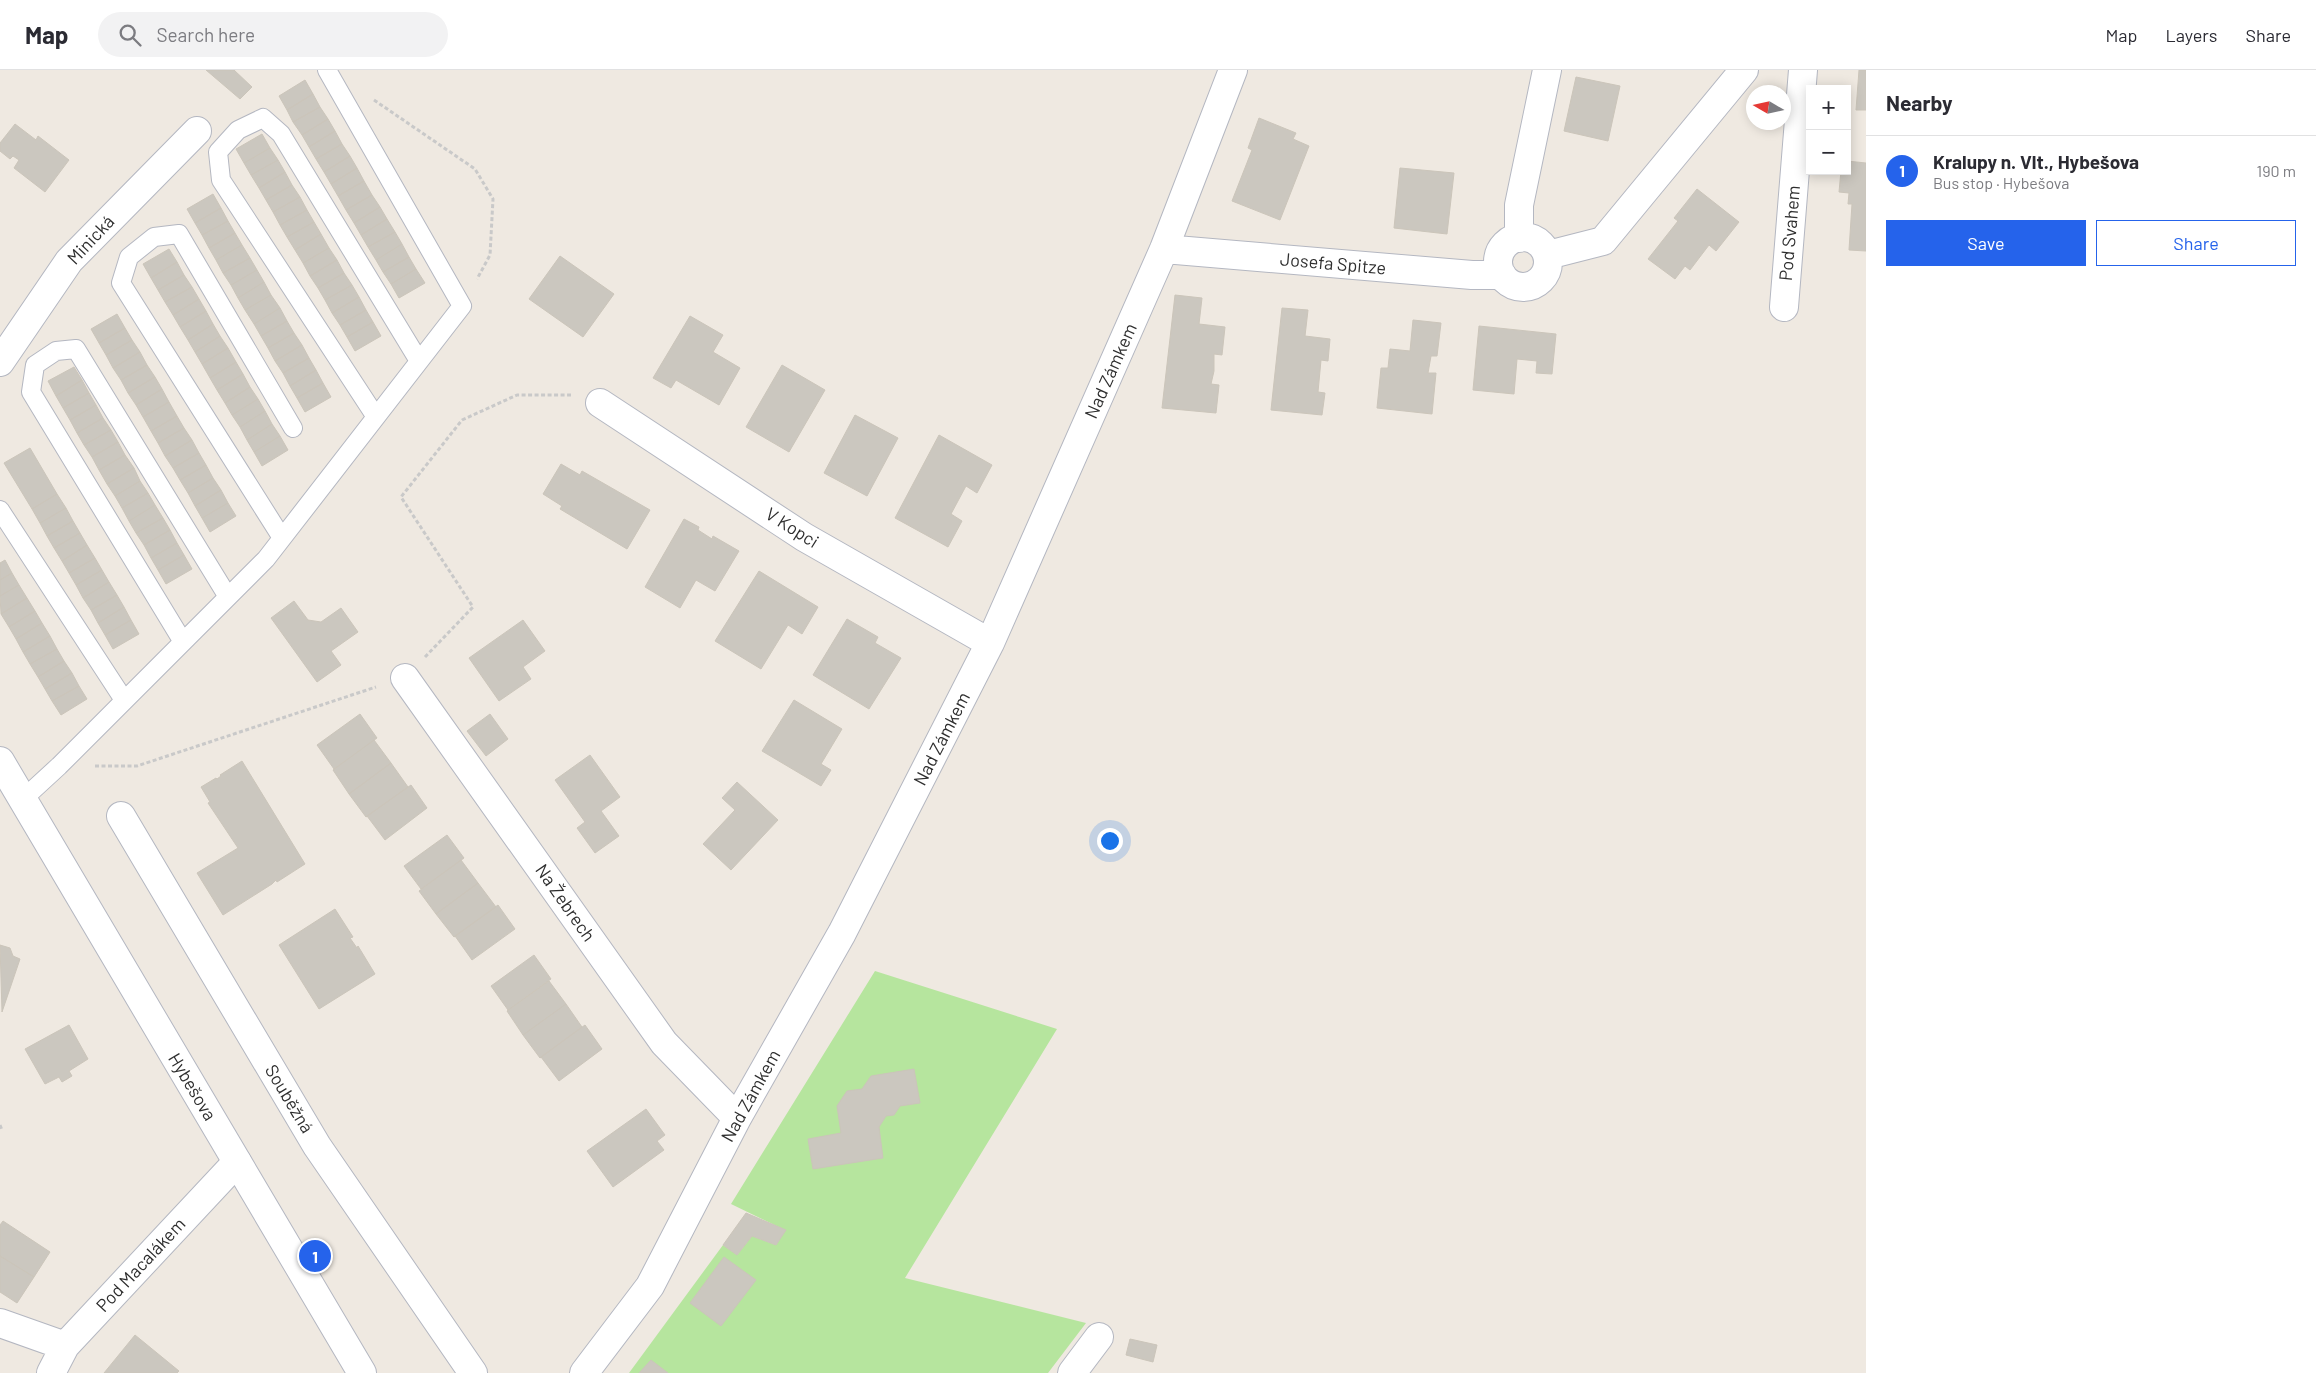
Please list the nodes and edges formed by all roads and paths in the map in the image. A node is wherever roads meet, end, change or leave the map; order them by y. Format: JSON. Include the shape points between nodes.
{"nodes":[{"id":1,"x":328,"y":70,"type":"edge"},
{"id":2,"x":1233,"y":70,"type":"edge"},
{"id":3,"x":1547,"y":70,"type":"edge"},
{"id":4,"x":1744,"y":70,"type":"edge"},
{"id":5,"x":1803,"y":70,"type":"edge"},
{"id":6,"x":368,"y":95,"type":"dead end"},
{"id":7,"x":197,"y":131,"type":"dead end"},
{"id":8,"x":1519,"y":238,"type":"junction"},
{"id":9,"x":1164,"y":249,"type":"junction"},
{"id":10,"x":1548,"y":255,"type":"junction"},
{"id":11,"x":1502,"y":275,"type":"junction"},
{"id":12,"x":462,"y":306,"type":"junction"},
{"id":13,"x":1784,"y":307,"type":"dead end"},
{"id":14,"x":420,"y":361,"type":"junction"},
{"id":15,"x":0,"y":362,"type":"edge"},
{"id":16,"x":600,"y":403,"type":"joint"},
{"id":17,"x":376,"y":417,"type":"junction"},
{"id":18,"x":293,"y":428,"type":"dead end"},
{"id":19,"x":0,"y":510,"type":"edge"},
{"id":20,"x":282,"y":538,"type":"junction"},
{"id":21,"x":228,"y":597,"type":"junction"},
{"id":22,"x":183,"y":642,"type":"junction"},
{"id":23,"x":990,"y":643,"type":"junction"},
{"id":24,"x":405,"y":678,"type":"junction"},
{"id":25,"x":124,"y":700,"type":"junction"},
{"id":26,"x":0,"y":761,"type":"edge"},
{"id":27,"x":59,"y":766,"type":"junction"},
{"id":28,"x":22,"y":800,"type":"junction"},
{"id":29,"x":121,"y":816,"type":"dead end"},
{"id":30,"x":737,"y":1118,"type":"junction"},
{"id":31,"x":0,"y":1125,"type":"edge"},
{"id":32,"x":2,"y":1130,"type":"dead end"},
{"id":33,"x":236,"y":1162,"type":"junction"},
{"id":34,"x":0,"y":1323,"type":"edge"},
{"id":35,"x":1099,"y":1337,"type":"dead end"},
{"id":36,"x":65,"y":1346,"type":"junction"},
{"id":37,"x":50,"y":1373,"type":"edge"},
{"id":38,"x":362,"y":1373,"type":"edge"},
{"id":39,"x":473,"y":1373,"type":"edge"},
{"id":40,"x":584,"y":1373,"type":"edge"},
{"id":41,"x":1072,"y":1373,"type":"edge"}],
"edges":[{"from":1,"to":12,"type":"lane"},
{"from":2,"to":9,"type":"street","name":"Nad Zámkem"},
{"from":3,"to":8,"type":"street","via":[[1519,205]]},
{"from":4,"to":10,"type":"street","via":[[1603,240]]},
{"from":5,"to":13,"type":"street","name":"Pod Svahem"},
{"from":6,"to":12,"type":"path","via":[[475,169],[493,198],[490,256]]},
{"from":7,"to":15,"type":"street","name":"Minická","via":[[69,261]]},
{"from":8,"to":10,"type":"street","via":[[1527,237],[1540,243]]},
{"from":8,"to":11,"type":"street","via":[[1502,248],[1498,261]]},
{"from":9,"to":11,"type":"street","name":"Josefa Spitze"},
{"from":9,"to":23,"type":"street","name":"Nad Zámkem"},
{"from":10,"to":11,"type":"street","via":[[1547,270],[1539,281],[1526,287],[1512,285]]},
{"from":12,"to":14,"type":"lane"},
{"from":14,"to":17,"type":"lane"},
{"from":14,"to":17,"type":"lane","via":[[281,134],[263,118],[238,130],[218,152],[221,180]]},
{"from":16,"to":23,"type":"street","name":"V Kopci","via":[[804,537]]},
{"from":16,"to":24,"type":"path","via":[[574,395],[517,395],[462,420],[401,497],[473,607]]},
{"from":17,"to":20,"type":"lane"},
{"from":18,"to":20,"type":"lane","via":[[179,234],[154,237],[129,257],[122,283]]},
{"from":19,"to":25,"type":"lane"},
{"from":20,"to":21,"type":"lane"},
{"from":21,"to":22,"type":"lane"},
{"from":21,"to":22,"type":"lane","via":[[76,349],[56,351],[35,365],[31,392]]},
{"from":22,"to":25,"type":"lane"},
{"from":23,"to":30,"type":"street","name":"Nad Zámkem","via":[[842,933]]},
{"from":24,"to":27,"type":"path","via":[[137,766]]},
{"from":24,"to":30,"type":"street","name":"Na Žebrech","via":[[664,1043]]},
{"from":25,"to":27,"type":"lane"},
{"from":26,"to":28,"type":"street"},
{"from":27,"to":28,"type":"lane"},
{"from":28,"to":33,"type":"street","name":"Hybešova"},
{"from":29,"to":39,"type":"street","name":"Souběžná","via":[[317,1146]]},
{"from":30,"to":40,"type":"street","name":"Nad Zámkem","via":[[650,1286]]},
{"from":31,"to":32,"type":"path"},
{"from":33,"to":36,"type":"street","name":"Pod Macalákem"},
{"from":33,"to":38,"type":"street","name":"Hybešova"},
{"from":34,"to":36,"type":"street"},
{"from":35,"to":41,"type":"street"},
{"from":36,"to":37,"type":"street","name":"Pod Macalákem"}]}
